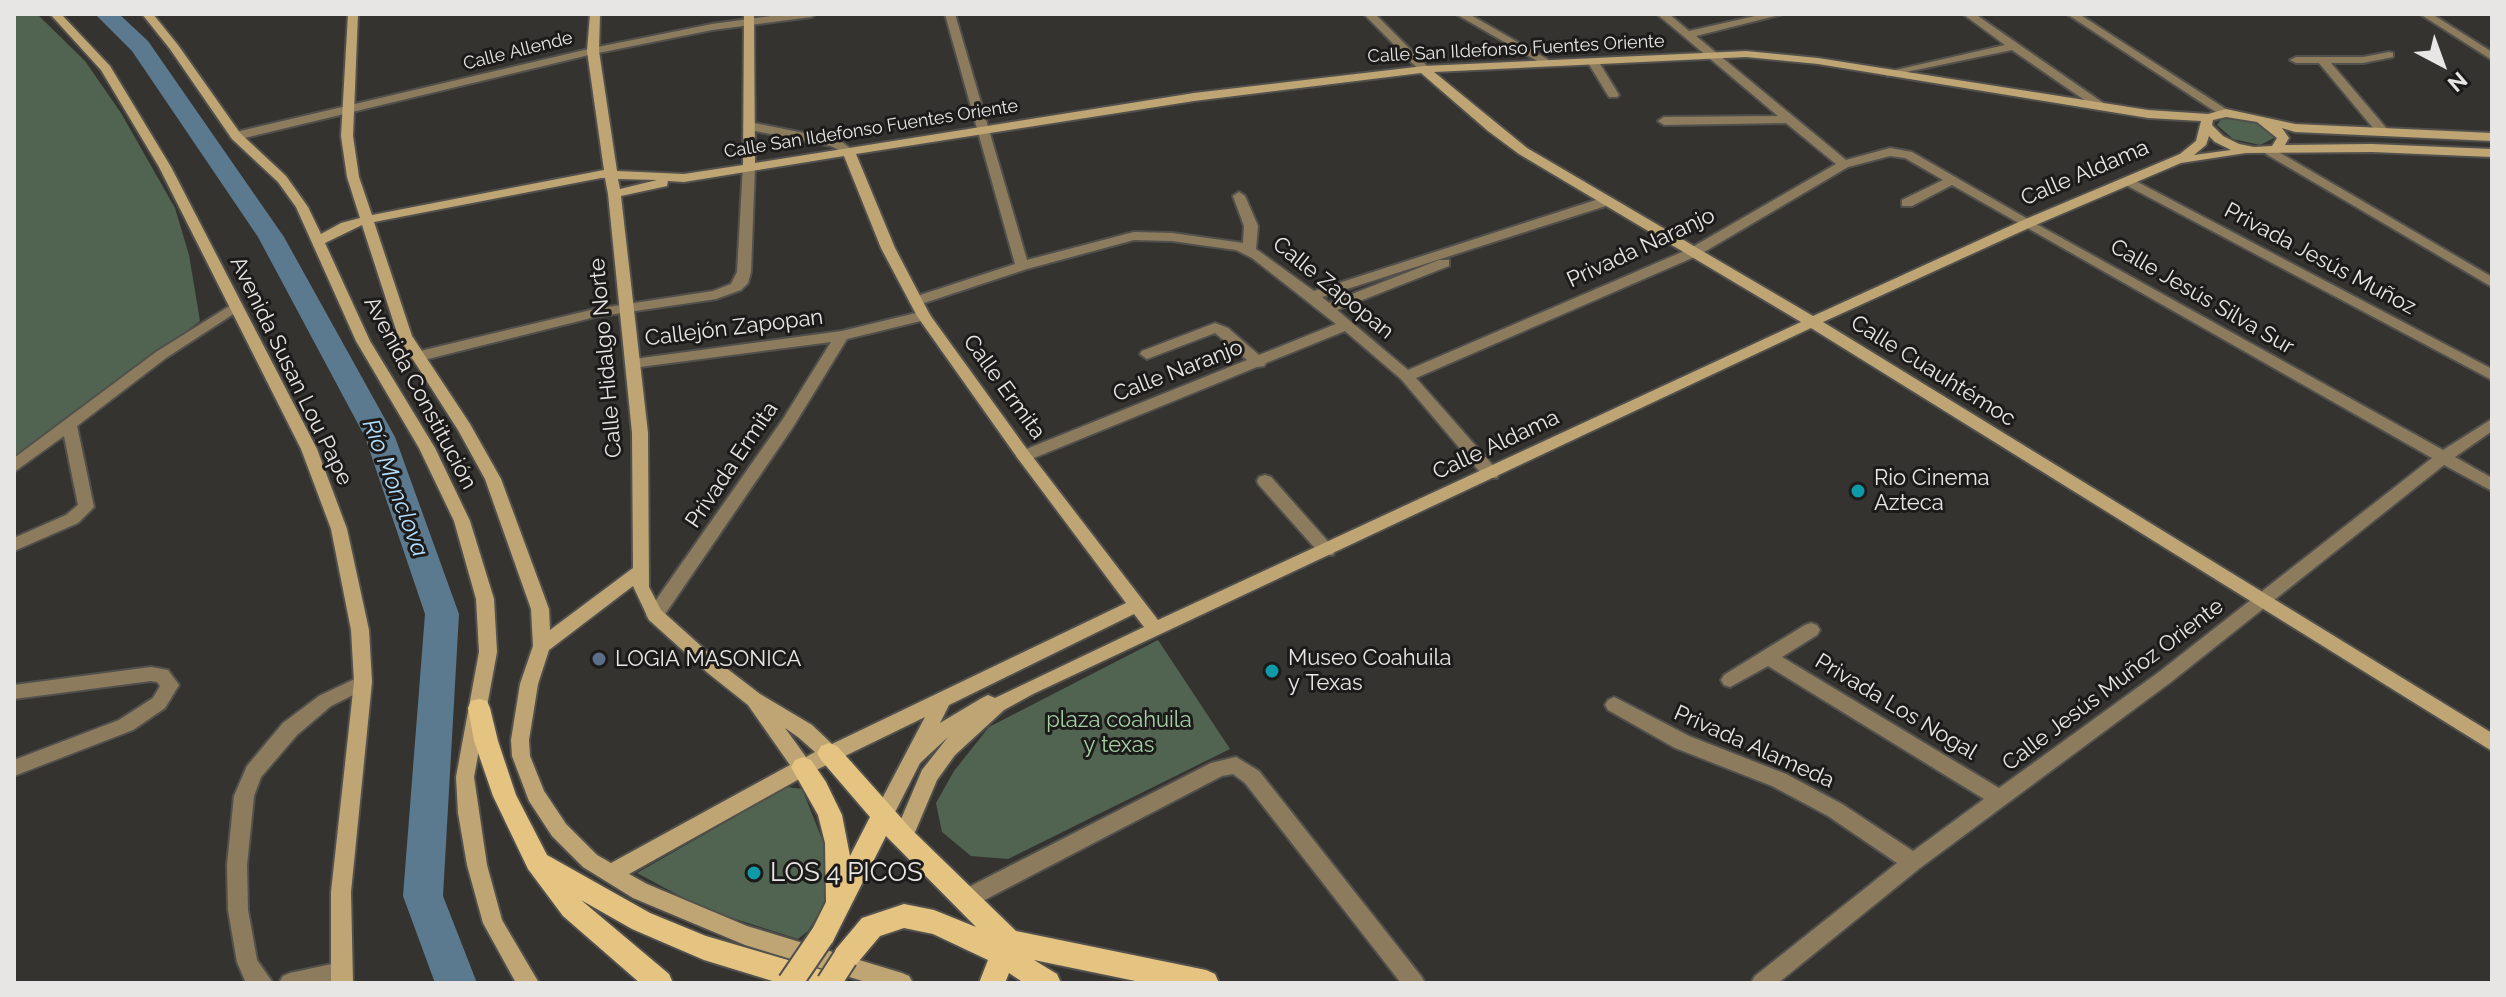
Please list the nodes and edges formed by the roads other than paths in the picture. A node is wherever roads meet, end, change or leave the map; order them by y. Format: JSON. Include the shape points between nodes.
{"nodes":[{"id":1,"x":55,"y":14,"type":"edge"},
{"id":2,"x":147,"y":14,"type":"edge"},
{"id":3,"x":353,"y":14,"type":"edge"},
{"id":4,"x":595,"y":14,"type":"edge"},
{"id":5,"x":811,"y":14,"type":"edge"},
{"id":6,"x":950,"y":14,"type":"edge"},
{"id":7,"x":1369,"y":14,"type":"edge"},
{"id":8,"x":1461,"y":14,"type":"edge"},
{"id":9,"x":1662,"y":14,"type":"edge"},
{"id":10,"x":1778,"y":14,"type":"edge"},
{"id":11,"x":1968,"y":14,"type":"edge"},
{"id":12,"x":2425,"y":14,"type":"edge"},
{"id":13,"x":2076,"y":15,"type":"edge"},
{"id":14,"x":749,"y":18,"type":"edge"},
{"id":15,"x":1686,"y":35,"type":"junction"},
{"id":16,"x":2014,"y":46,"type":"junction"},
{"id":17,"x":593,"y":51,"type":"junction"},
{"id":18,"x":2389,"y":55,"type":"dead end"},
{"id":19,"x":1709,"y":56,"type":"junction"},
{"id":20,"x":2492,"y":57,"type":"edge"},
{"id":21,"x":2296,"y":60,"type":"dead end"},
{"id":22,"x":1593,"y":61,"type":"junction"},
{"id":23,"x":2323,"y":61,"type":"junction"},
{"id":24,"x":1548,"y":63,"type":"junction"},
{"id":25,"x":1424,"y":69,"type":"junction"},
{"id":26,"x":1891,"y":74,"type":"junction"},
{"id":27,"x":1613,"y":95,"type":"dead end"},
{"id":28,"x":2103,"y":107,"type":"junction"},
{"id":29,"x":347,"y":111,"type":"junction"},
{"id":30,"x":2226,"y":113,"type":"junction"},
{"id":31,"x":1788,"y":119,"type":"junction"},
{"id":32,"x":2262,"y":120,"type":"junction"},
{"id":33,"x":1664,"y":121,"type":"dead end"},
{"id":34,"x":2207,"y":122,"type":"junction"},
{"id":35,"x":749,"y":126,"type":"junction"},
{"id":36,"x":985,"y":129,"type":"junction"},
{"id":37,"x":2383,"y":132,"type":"junction"},
{"id":38,"x":236,"y":136,"type":"junction"},
{"id":39,"x":2492,"y":137,"type":"edge"},
{"id":40,"x":2273,"y":150,"type":"junction"},
{"id":41,"x":848,"y":151,"type":"junction"},
{"id":42,"x":2254,"y":151,"type":"junction"},
{"id":43,"x":1890,"y":152,"type":"joint"},
{"id":44,"x":2492,"y":153,"type":"edge"},
{"id":45,"x":1844,"y":164,"type":"junction"},
{"id":46,"x":2168,"y":164,"type":"junction"},
{"id":47,"x":749,"y":166,"type":"junction"},
{"id":48,"x":610,"y":173,"type":"junction"},
{"id":49,"x":684,"y":178,"type":"junction"},
{"id":50,"x":1953,"y":180,"type":"junction"},
{"id":51,"x":2128,"y":181,"type":"junction"},
{"id":52,"x":614,"y":194,"type":"junction"},
{"id":53,"x":1239,"y":196,"type":"dead end"},
{"id":54,"x":1607,"y":201,"type":"junction"},
{"id":55,"x":1907,"y":203,"type":"dead end"},
{"id":56,"x":367,"y":220,"type":"junction"},
{"id":57,"x":2026,"y":224,"type":"junction"},
{"id":58,"x":1535,"y":226,"type":"junction"},
{"id":59,"x":319,"y":241,"type":"junction"},
{"id":60,"x":1249,"y":250,"type":"junction"},
{"id":61,"x":1694,"y":252,"type":"junction"},
{"id":62,"x":1022,"y":266,"type":"junction"},
{"id":63,"x":2492,"y":283,"type":"edge"},
{"id":64,"x":1312,"y":296,"type":"junction"},
{"id":65,"x":916,"y":301,"type":"junction"},
{"id":66,"x":236,"y":306,"type":"junction"},
{"id":67,"x":627,"y":308,"type":"junction"},
{"id":68,"x":1327,"y":309,"type":"junction"},
{"id":69,"x":924,"y":316,"type":"junction"},
{"id":70,"x":1812,"y":322,"type":"junction"},
{"id":71,"x":1347,"y":325,"type":"junction"},
{"id":72,"x":842,"y":336,"type":"junction"},
{"id":73,"x":1147,"y":354,"type":"dead end"},
{"id":74,"x":416,"y":357,"type":"junction"},
{"id":75,"x":632,"y":363,"type":"junction"},
{"id":76,"x":1259,"y":363,"type":"junction"},
{"id":77,"x":2492,"y":375,"type":"edge"},
{"id":78,"x":1406,"y":376,"type":"junction"},
{"id":79,"x":69,"y":424,"type":"junction"},
{"id":80,"x":2492,"y":424,"type":"edge"},
{"id":81,"x":1024,"y":456,"type":"junction"},
{"id":82,"x":2443,"y":458,"type":"junction"},
{"id":83,"x":14,"y":466,"type":"edge"},
{"id":84,"x":1491,"y":474,"type":"junction"},
{"id":85,"x":1265,"y":481,"type":"dead end"},
{"id":86,"x":2492,"y":485,"type":"edge"},
{"id":87,"x":14,"y":545,"type":"edge"},
{"id":88,"x":1327,"y":551,"type":"junction"},
{"id":89,"x":639,"y":572,"type":"junction"},
{"id":90,"x":2265,"y":601,"type":"junction"},
{"id":91,"x":1138,"y":605,"type":"junction"},
{"id":92,"x":655,"y":615,"type":"junction"},
{"id":93,"x":1156,"y":630,"type":"junction"},
{"id":94,"x":1811,"y":630,"type":"dead end"},
{"id":95,"x":542,"y":646,"type":"junction"},
{"id":96,"x":1768,"y":657,"type":"junction"},
{"id":97,"x":1730,"y":680,"type":"dead end"},
{"id":98,"x":363,"y":682,"type":"junction"},
{"id":99,"x":1027,"y":689,"type":"junction"},
{"id":100,"x":14,"y":692,"type":"edge"},
{"id":101,"x":944,"y":697,"type":"junction"},
{"id":102,"x":754,"y":699,"type":"junction"},
{"id":103,"x":1614,"y":705,"type":"dead end"},
{"id":104,"x":479,"y":708,"type":"junction"},
{"id":105,"x":2492,"y":743,"type":"edge"},
{"id":106,"x":829,"y":753,"type":"junction"},
{"id":107,"x":913,"y":757,"type":"junction"},
{"id":108,"x":803,"y":767,"type":"junction"},
{"id":109,"x":14,"y":768,"type":"edge"},
{"id":110,"x":2000,"y":799,"type":"junction"},
{"id":111,"x":883,"y":816,"type":"junction"},
{"id":112,"x":903,"y":838,"type":"junction"},
{"id":113,"x":537,"y":861,"type":"junction"},
{"id":114,"x":1913,"y":862,"type":"junction"},
{"id":115,"x":610,"y":874,"type":"junction"},
{"id":116,"x":964,"y":900,"type":"junction"},
{"id":117,"x":839,"y":906,"type":"junction"},
{"id":118,"x":1006,"y":948,"type":"junction"},
{"id":119,"x":342,"y":978,"type":"edge"},
{"id":120,"x":262,"y":983,"type":"edge"},
{"id":121,"x":290,"y":983,"type":"edge"},
{"id":122,"x":528,"y":983,"type":"edge"},
{"id":123,"x":660,"y":983,"type":"edge"},
{"id":124,"x":790,"y":983,"type":"edge"},
{"id":125,"x":822,"y":983,"type":"edge"},
{"id":126,"x":829,"y":983,"type":"edge"},
{"id":127,"x":902,"y":983,"type":"edge"},
{"id":128,"x":992,"y":983,"type":"edge"},
{"id":129,"x":1048,"y":983,"type":"edge"},
{"id":130,"x":1206,"y":983,"type":"edge"},
{"id":131,"x":1414,"y":983,"type":"edge"},
{"id":132,"x":1762,"y":983,"type":"edge"}],
"edges":[{"from":1,"to":66,"type":"street","name":"Avenida Susan Lou Pape","via":[[90,49],[128,103]]},
{"from":2,"to":38,"type":"street","name":"Avenida Constitución"},
{"from":3,"to":29,"type":"street"},
{"from":4,"to":17,"type":"street","name":"Calle Hidalgo Norte"},
{"from":5,"to":14,"type":"street","name":"Calle Allende"},
{"from":6,"to":36,"type":"street"},
{"from":7,"to":25,"type":"street","name":"Calle Cuauhtémoc"},
{"from":8,"to":24,"type":"street"},
{"from":9,"to":15,"type":"street"},
{"from":10,"to":15,"type":"street"},
{"from":11,"to":16,"type":"street"},
{"from":12,"to":20,"type":"street"},
{"from":13,"to":30,"type":"street"},
{"from":14,"to":17,"type":"street","name":"Calle Allende"},
{"from":14,"to":35,"type":"street"},
{"from":15,"to":19,"type":"street"},
{"from":16,"to":26,"type":"street"},
{"from":16,"to":28,"type":"street"},
{"from":17,"to":29,"type":"street","name":"Calle Allende"},
{"from":17,"to":48,"type":"street","name":"Calle Hidalgo Norte"},
{"from":18,"to":23,"type":"street"},
{"from":19,"to":22,"type":"street","name":"Calle San Ildefonso Fuentes Oriente"},
{"from":19,"to":26,"type":"street","name":"Calle San Ildefonso Fuentes Oriente","via":[[1775,56]]},
{"from":19,"to":31,"type":"street"},
{"from":21,"to":23,"type":"street"},
{"from":22,"to":24,"type":"street","name":"Calle San Ildefonso Fuentes Oriente"},
{"from":22,"to":27,"type":"street"},
{"from":23,"to":37,"type":"street"},
{"from":24,"to":25,"type":"street","name":"Calle San Ildefonso Fuentes Oriente"},
{"from":25,"to":36,"type":"street","name":"Calle San Ildefonso Fuentes Oriente"},
{"from":25,"to":54,"type":"street","name":"Calle Cuauhtémoc","via":[[1523,151]]},
{"from":26,"to":28,"type":"street","name":"Calle San Ildefonso Fuentes Oriente"},
{"from":28,"to":34,"type":"street","name":"Calle San Ildefonso Fuentes Oriente"},
{"from":29,"to":38,"type":"street","name":"Calle Allende"},
{"from":29,"to":56,"type":"street","via":[[353,177]]},
{"from":30,"to":32,"type":"street"},
{"from":30,"to":34,"type":"street"},
{"from":31,"to":33,"type":"street"},
{"from":31,"to":45,"type":"street"},
{"from":32,"to":37,"type":"street","via":[[2295,128]]},
{"from":32,"to":40,"type":"street","via":[[2283,138]]},
{"from":34,"to":42,"type":"street","via":[[2212,135],[2226,144]]},
{"from":34,"to":46,"type":"street","name":"Calle Aldama","via":[[2196,149]]},
{"from":35,"to":41,"type":"street","via":[[835,143]]},
{"from":35,"to":47,"type":"street"},
{"from":36,"to":41,"type":"street","name":"Calle San Ildefonso Fuentes Oriente"},
{"from":36,"to":62,"type":"street"},
{"from":37,"to":39,"type":"street"},
{"from":38,"to":59,"type":"street","name":"Avenida Constitución","via":[[282,179]]},
{"from":40,"to":42,"type":"street"},
{"from":40,"to":44,"type":"street"},
{"from":40,"to":63,"type":"street"},
{"from":41,"to":47,"type":"street","name":"Calle San Ildefonso Fuentes Oriente"},
{"from":41,"to":65,"type":"street","name":"Calle Ermita"},
{"from":42,"to":46,"type":"street","name":"Calle Aldama"},
{"from":43,"to":45,"type":"street","name":"Privada Naranjo"},
{"from":43,"to":50,"type":"street","name":"Calle Jesús Silva Sur","via":[[1908,155]]},
{"from":45,"to":61,"type":"street","name":"Privada Naranjo"},
{"from":46,"to":51,"type":"street","name":"Calle Aldama"},
{"from":47,"to":49,"type":"street","name":"Calle San Ildefonso Fuentes Oriente"},
{"from":47,"to":67,"type":"street","via":[[741,283],[716,295]]},
{"from":48,"to":49,"type":"street","name":"Calle San Ildefonso Fuentes Oriente"},
{"from":48,"to":52,"type":"street","name":"Calle Hidalgo Norte"},
{"from":48,"to":56,"type":"street","name":"Calle San Ildefonso Fuentes Oriente"},
{"from":49,"to":52,"type":"street","name":"Calle San Ildefonso Fuentes Oriente"},
{"from":50,"to":55,"type":"street"},
{"from":50,"to":57,"type":"street","name":"Calle Jesús Silva Sur"},
{"from":51,"to":57,"type":"street","name":"Calle Aldama"},
{"from":51,"to":77,"type":"street","name":"Privada Jesús Muñoz"},
{"from":52,"to":67,"type":"street","name":"Calle Hidalgo Norte"},
{"from":53,"to":60,"type":"street","via":[[1251,226]]},
{"from":54,"to":58,"type":"street"},
{"from":54,"to":61,"type":"street","name":"Calle Cuauhtémoc"},
{"from":56,"to":59,"type":"street","name":"Calle San Ildefonso Fuentes Oriente"},
{"from":56,"to":74,"type":"street","via":[[401,327]]},
{"from":57,"to":70,"type":"street","name":"Calle Aldama"},
{"from":57,"to":82,"type":"street","name":"Calle Jesús Silva Sur"},
{"from":58,"to":64,"type":"street"},
{"from":58,"to":68,"type":"street"},
{"from":59,"to":104,"type":"street","name":"Avenida Constitución","via":[[363,341],[427,448],[477,564],[488,652]]},
{"from":60,"to":62,"type":"street","name":"Calle Zapopan","via":[[1141,235]]},
{"from":60,"to":64,"type":"street","name":"Calle Zapopan"},
{"from":61,"to":70,"type":"street","name":"Calle Cuauhtémoc"},
{"from":61,"to":78,"type":"street","name":"Privada Naranjo"},
{"from":62,"to":65,"type":"street","name":"Calle Zapopan"},
{"from":64,"to":68,"type":"street","name":"Calle Zapopan"},
{"from":65,"to":69,"type":"street","name":"Calle Ermita"},
{"from":66,"to":79,"type":"street"},
{"from":66,"to":98,"type":"street","name":"Avenida Susan Lou Pape","via":[[327,492],[352,586]]},
{"from":67,"to":74,"type":"street"},
{"from":67,"to":75,"type":"street","name":"Calle Hidalgo Norte"},
{"from":68,"to":71,"type":"street","name":"Calle Zapopan"},
{"from":69,"to":72,"type":"street"},
{"from":69,"to":81,"type":"street","name":"Calle Ermita"},
{"from":70,"to":84,"type":"street","name":"Calle Aldama"},
{"from":70,"to":90,"type":"street","name":"Calle Cuauhtémoc"},
{"from":71,"to":76,"type":"street","name":"Calle Naranjo"},
{"from":71,"to":78,"type":"street","name":"Calle Zapopan"},
{"from":72,"to":75,"type":"street","name":"Callejón Zapopan"},
{"from":72,"to":92,"type":"street","name":"Privada Ermita"},
{"from":73,"to":76,"type":"street","via":[[1217,328]]},
{"from":74,"to":95,"type":"street","via":[[493,479],[536,592]]},
{"from":75,"to":89,"type":"street","name":"Calle Hidalgo Norte","via":[[640,433]]},
{"from":76,"to":81,"type":"street","name":"Calle Naranjo"},
{"from":78,"to":84,"type":"street","name":"Calle Zapopan"},
{"from":79,"to":83,"type":"street"},
{"from":79,"to":87,"type":"street","via":[[86,507],[72,519]]},
{"from":80,"to":82,"type":"street","name":"Calle Jesús Muñoz Oriente"},
{"from":81,"to":91,"type":"street","name":"Calle Ermita"},
{"from":82,"to":86,"type":"street","name":"Calle Jesús Silva Sur"},
{"from":82,"to":90,"type":"street","name":"Calle Jesús Muñoz Oriente"},
{"from":84,"to":88,"type":"street","name":"Calle Aldama"},
{"from":85,"to":88,"type":"street"},
{"from":88,"to":93,"type":"street","name":"Calle Aldama"},
{"from":89,"to":92,"type":"street","name":"Calle Hidalgo Norte"},
{"from":89,"to":95,"type":"street"},
{"from":90,"to":105,"type":"street","name":"Calle Cuauhtémoc"},
{"from":90,"to":110,"type":"street","name":"Calle Jesús Muñoz Oriente"},
{"from":91,"to":93,"type":"street","name":"Calle Ermita"},
{"from":91,"to":101,"type":"street"},
{"from":92,"to":102,"type":"street","name":"Calle Hidalgo Norte"},
{"from":93,"to":99,"type":"street","name":"Calle Aldama"},
{"from":94,"to":96,"type":"street","name":"Privada Los Nogal"},
{"from":95,"to":115,"type":"street","via":[[521,721],[521,756],[536,795],[559,830]]},
{"from":96,"to":97,"type":"street","name":"Privada Los Nogal"},
{"from":96,"to":110,"type":"street","name":"Privada Los Nogal"},
{"from":98,"to":119,"type":"street","name":"Avenida Susan Lou Pape","via":[[341,892]]},
{"from":98,"to":120,"type":"street","via":[[325,701],[290,729],[254,772],[244,796],[238,910],[247,962]]},
{"from":99,"to":107,"type":"street","via":[[963,716]]},
{"from":99,"to":112,"type":"street","name":"Calle Aldama","via":[[998,705],[948,749],[929,776]]},
{"from":100,"to":109,"type":"street","via":[[151,674],[162,675],[170,685],[159,703],[126,725]]},
{"from":101,"to":106,"type":"street"},
{"from":101,"to":107,"type":"street"},
{"from":102,"to":106,"type":"street","name":"Calle Hidalgo Norte"},
{"from":102,"to":108,"type":"street","name":"Calle Hidalgo Norte"},
{"from":103,"to":114,"type":"street","name":"Privada Alameda","via":[[1682,742],[1779,780]]},
{"from":104,"to":113,"type":"main road","via":[[505,796]]},
{"from":104,"to":122,"type":"street","name":"Avenida Constitución","via":[[465,777],[477,865],[493,923]]},
{"from":106,"to":108,"type":"street"},
{"from":106,"to":111,"type":"main road"},
{"from":107,"to":111,"type":"street"},
{"from":108,"to":115,"type":"street"},
{"from":108,"to":117,"type":"main road","via":[[830,815],[840,874]]},
{"from":110,"to":114,"type":"street","name":"Calle Jesús Muñoz Oriente"},
{"from":111,"to":112,"type":"main road"},
{"from":111,"to":117,"type":"main road"},
{"from":112,"to":116,"type":"main road"},
{"from":113,"to":123,"type":"main road","via":[[572,908]]},
{"from":113,"to":125,"type":"main road","via":[[641,921],[704,948]]},
{"from":114,"to":132,"type":"street","name":"Calle Jesús Muñoz Oriente"},
{"from":115,"to":127,"type":"street","via":[[745,935]]},
{"from":116,"to":118,"type":"main road"},
{"from":116,"to":131,"type":"street","via":[[1223,766],[1240,766]]},
{"from":117,"to":124,"type":"main road","bridge":true},
{"from":118,"to":126,"type":"main road","bridge":true,"via":[[904,916],[871,927]]},
{"from":118,"to":128,"type":"main road"},
{"from":118,"to":129,"type":"main road"},
{"from":118,"to":130,"type":"main road"},
{"from":119,"to":121,"type":"street"}]}
